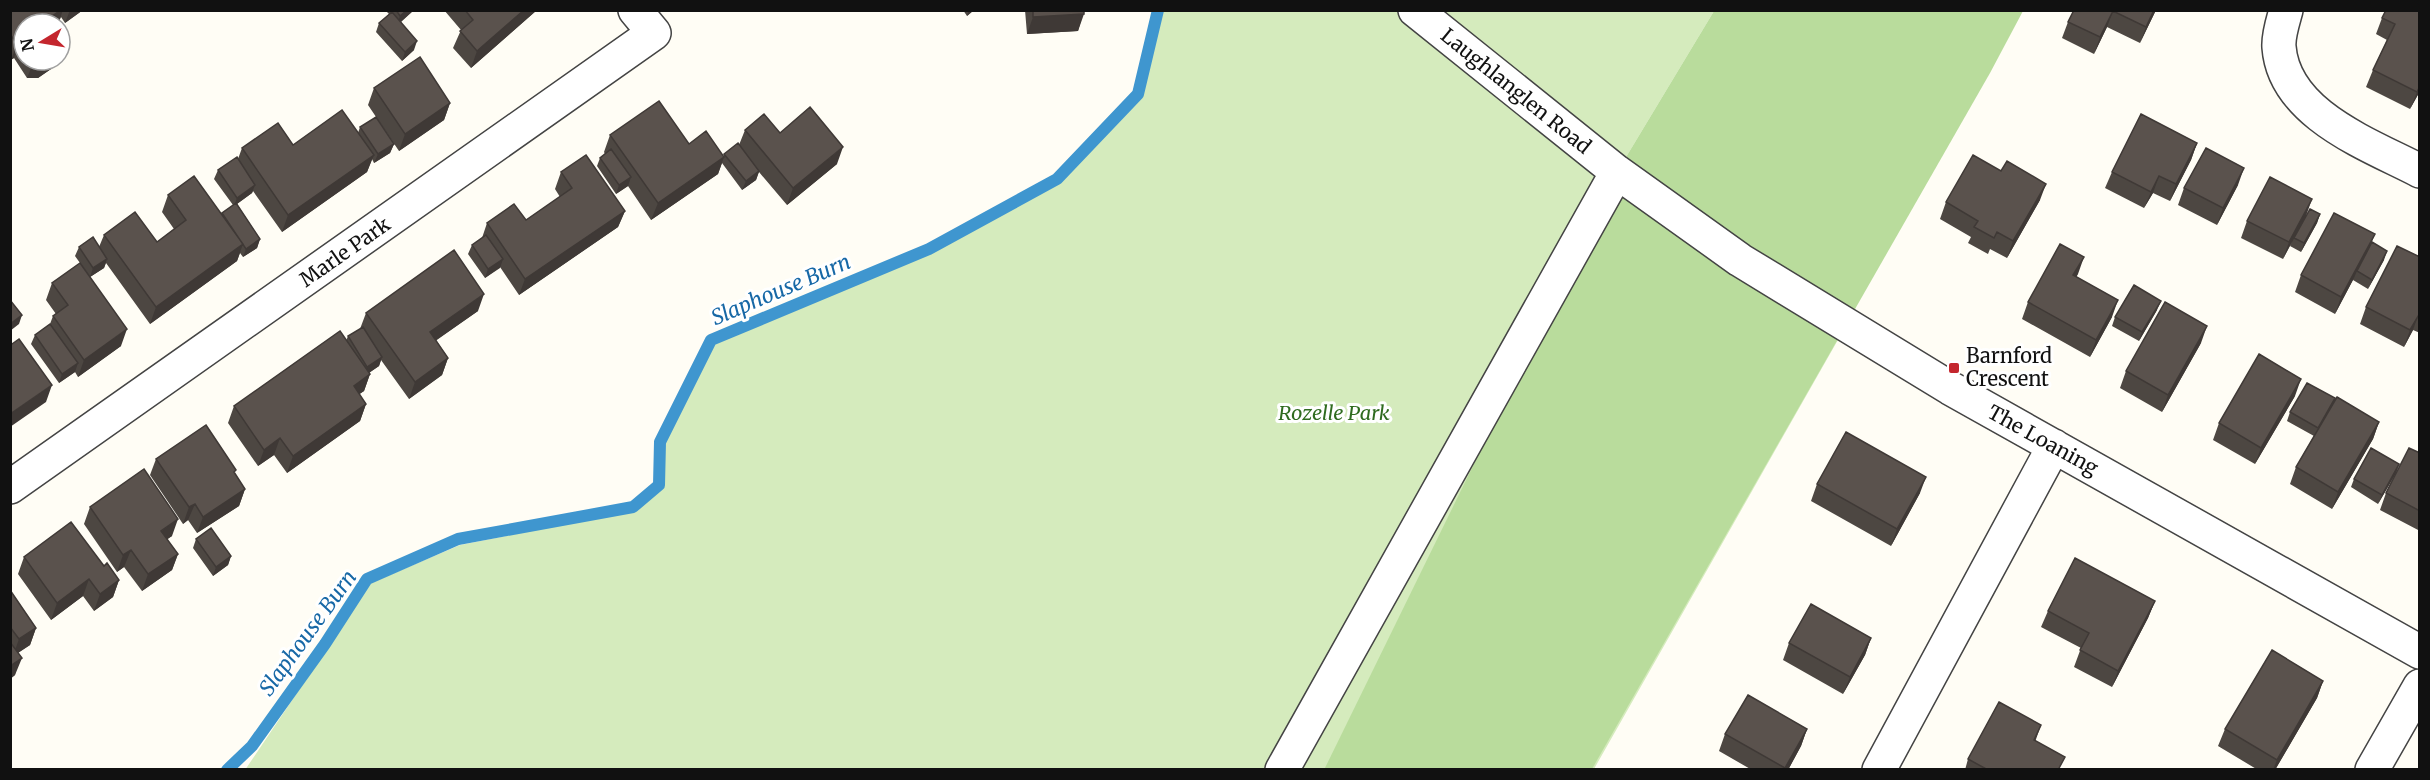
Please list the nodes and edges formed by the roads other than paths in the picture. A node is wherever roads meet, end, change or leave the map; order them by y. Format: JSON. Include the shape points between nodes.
{"nodes":[{"id":1,"x":634,"y":10,"type":"edge"},
{"id":2,"x":1414,"y":10,"type":"edge"},
{"id":3,"x":2286,"y":10,"type":"edge"},
{"id":4,"x":2420,"y":171,"type":"edge"},
{"id":5,"x":1617,"y":172,"type":"junction"},
{"id":6,"x":2054,"y":446,"type":"junction"},
{"id":7,"x":10,"y":487,"type":"edge"},
{"id":8,"x":2420,"y":652,"type":"edge"},
{"id":9,"x":2420,"y":686,"type":"edge"},
{"id":10,"x":1282,"y":770,"type":"edge"},
{"id":11,"x":1879,"y":770,"type":"edge"},
{"id":12,"x":2372,"y":770,"type":"edge"}],
"edges":[{"from":1,"to":7,"type":"street","name":"Marle Park","via":[[654,33]]},
{"from":2,"to":5,"type":"street","name":"Laughlanglen Road"},
{"from":3,"to":4,"type":"street","via":[[2279,46],[2286,77],[2306,104],[2337,127]]},
{"from":5,"to":6,"type":"street","name":"The Loaning","via":[[1740,260],[1950,388]]},
{"from":5,"to":10,"type":"street"},
{"from":6,"to":8,"type":"street","name":"The Loaning"},
{"from":6,"to":11,"type":"street"},
{"from":9,"to":12,"type":"street"}]}
